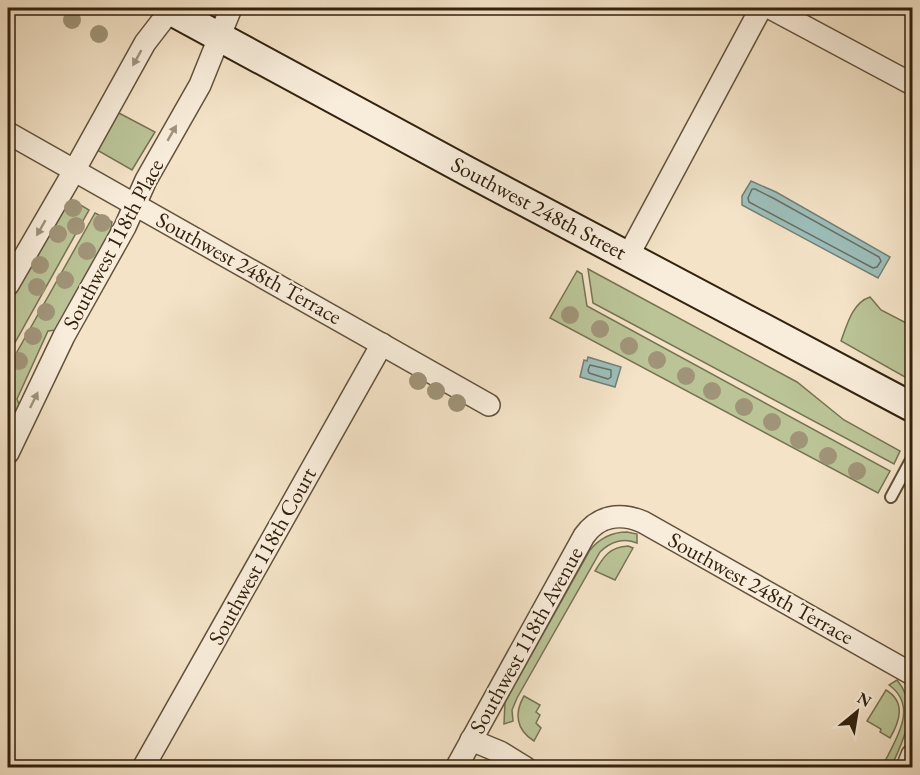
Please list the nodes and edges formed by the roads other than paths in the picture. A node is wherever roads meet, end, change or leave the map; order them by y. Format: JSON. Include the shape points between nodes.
{"nodes":[{"id":1,"x":170,"y":8,"type":"edge"},
{"id":2,"x":231,"y":8,"type":"edge"},
{"id":3,"x":761,"y":8,"type":"edge"},
{"id":4,"x":770,"y":8,"type":"edge"},
{"id":5,"x":219,"y":36,"type":"junction"},
{"id":6,"x":912,"y":84,"type":"edge"},
{"id":7,"x":8,"y":133,"type":"edge"},
{"id":8,"x":74,"y":171,"type":"junction"},
{"id":9,"x":135,"y":204,"type":"junction"},
{"id":10,"x":628,"y":256,"type":"junction"},
{"id":11,"x":8,"y":285,"type":"edge"},
{"id":12,"x":382,"y":344,"type":"junction"},
{"id":13,"x":489,"y":405,"type":"dead end"},
{"id":14,"x":912,"y":407,"type":"edge"},
{"id":15,"x":8,"y":453,"type":"edge"},
{"id":16,"x":912,"y":458,"type":"edge"},
{"id":17,"x":891,"y":497,"type":"dead end"},
{"id":18,"x":605,"y":519,"type":"joint"},
{"id":19,"x":912,"y":674,"type":"edge"},
{"id":20,"x":471,"y":740,"type":"junction"},
{"id":21,"x":912,"y":755,"type":"edge"},
{"id":22,"x":143,"y":768,"type":"edge"},
{"id":23,"x":456,"y":768,"type":"edge"},
{"id":24,"x":526,"y":768,"type":"edge"},
{"id":25,"x":907,"y":768,"type":"edge"}],
"edges":[{"from":1,"to":5,"type":"street","name":"Southwest 248th Street"},
{"from":1,"to":8,"type":"street","one_way":true,"via":[[145,43]]},
{"from":2,"to":5,"type":"street","name":"Southwest 118th Place"},
{"from":3,"to":10,"type":"street"},
{"from":4,"to":6,"type":"street"},
{"from":9,"to":5,"type":"street","name":"Southwest 118th Place","one_way":true,"via":[[200,85]]},
{"from":5,"to":10,"type":"street","name":"Southwest 248th Street"},
{"from":7,"to":8,"type":"street","name":"Southwest 248th Terrace"},
{"from":8,"to":9,"type":"street","name":"Southwest 248th Terrace"},
{"from":8,"to":11,"type":"street","one_way":true},
{"from":9,"to":12,"type":"street","name":"Southwest 248th Terrace"},
{"from":15,"to":9,"type":"street","name":"Southwest 118th Place","one_way":true,"via":[[64,336]]},
{"from":10,"to":14,"type":"street","name":"Southwest 248th Street"},
{"from":12,"to":13,"type":"street","name":"Southwest 248th Terrace"},
{"from":12,"to":22,"type":"street","name":"Southwest 118th Court"},
{"from":16,"to":17,"type":"lane"},
{"from":18,"to":19,"type":"street","name":"Southwest 248th Terrace","via":[[619,516],[643,522]]},
{"from":18,"to":20,"type":"street","name":"Southwest 118th Avenue","via":[[594,524],[584,536]]},
{"from":20,"to":23,"type":"street","name":"Southwest 118th Avenue"},
{"from":20,"to":24,"type":"street"},
{"from":21,"to":25,"type":"street"}]}
